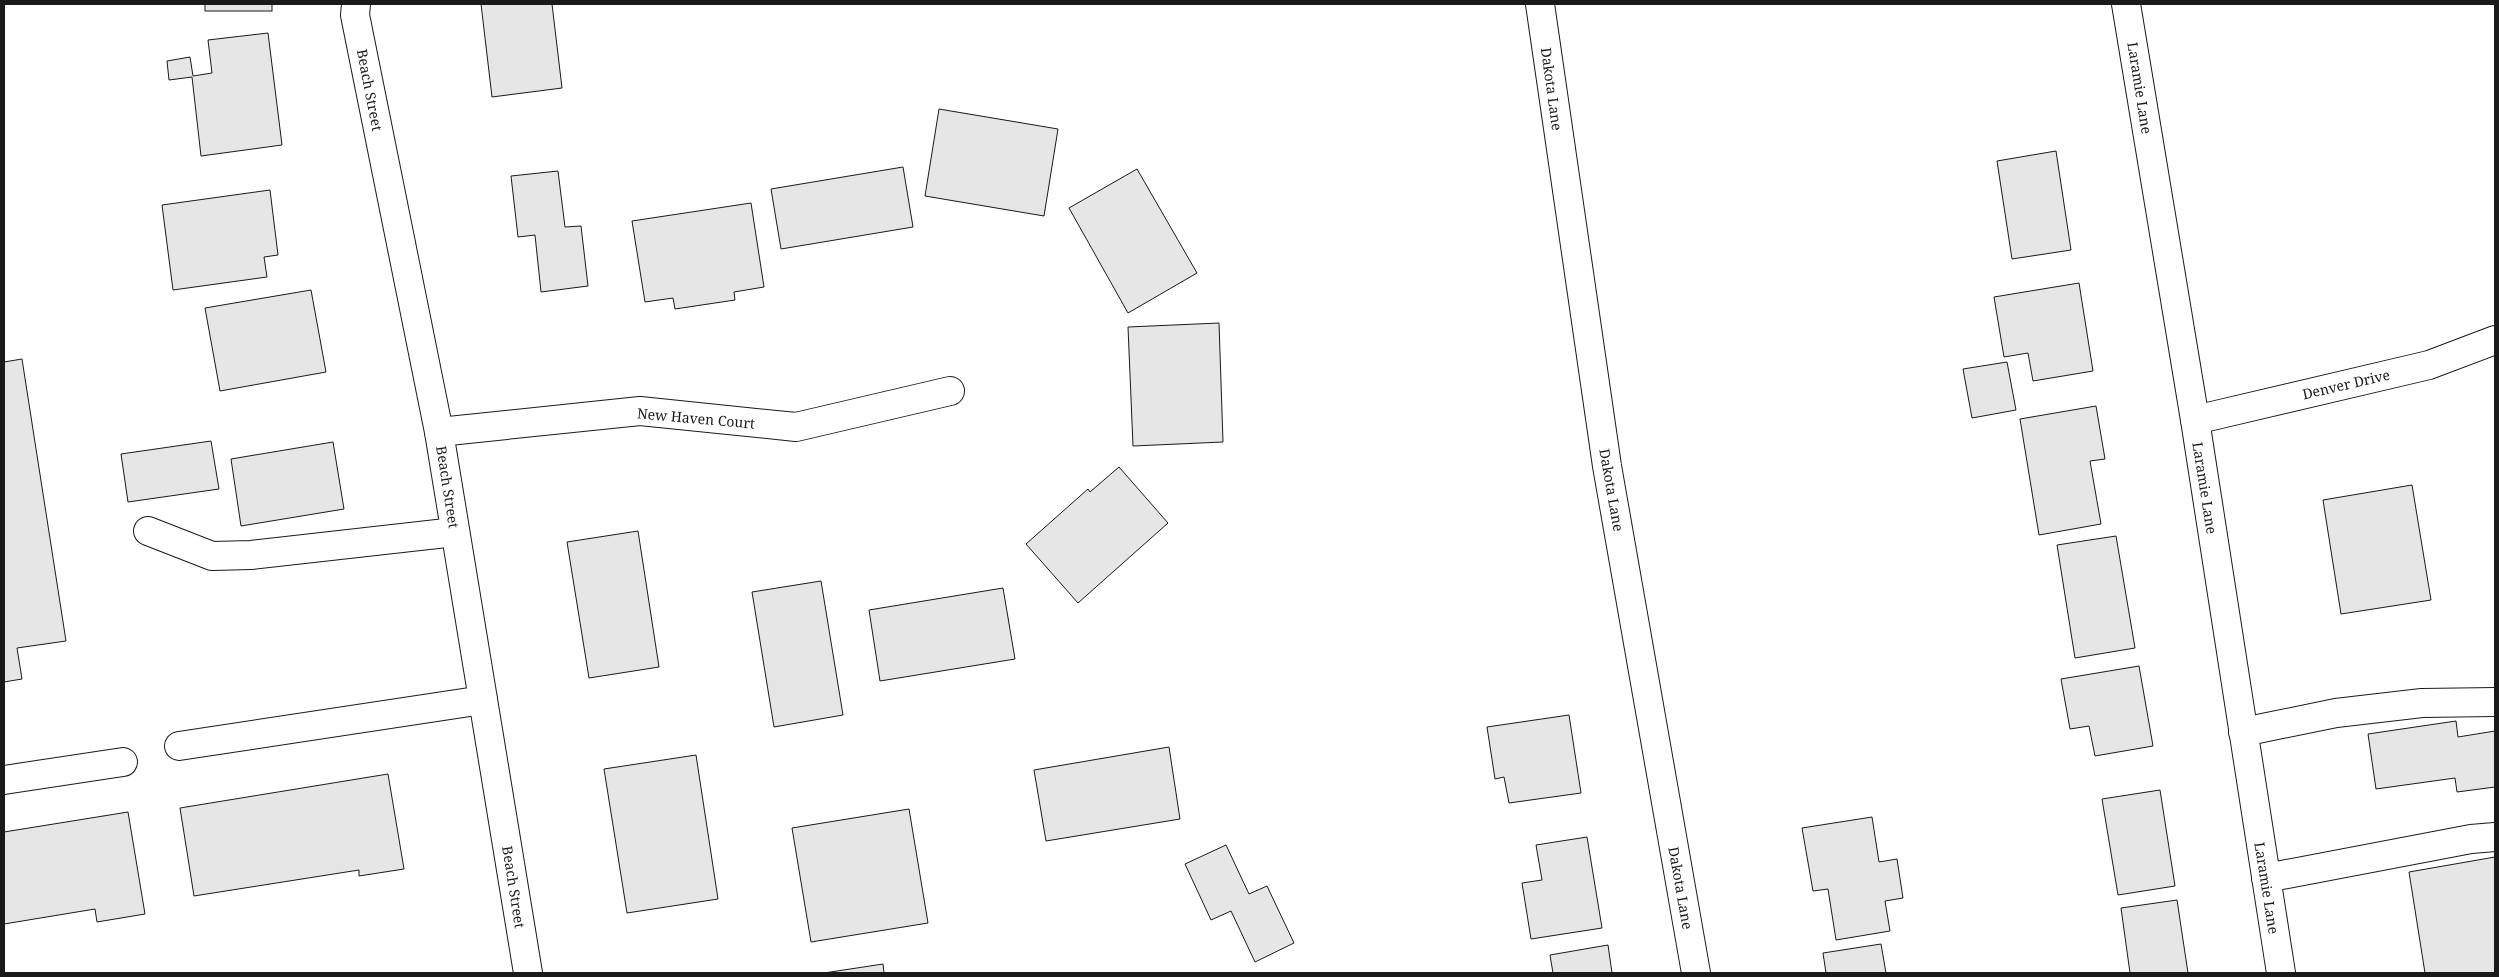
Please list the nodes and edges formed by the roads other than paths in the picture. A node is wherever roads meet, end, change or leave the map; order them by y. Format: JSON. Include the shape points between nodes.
{"nodes":[{"id":1,"x":356,"y":4,"type":"edge"},
{"id":2,"x":1540,"y":4,"type":"edge"},
{"id":3,"x":2126,"y":4,"type":"edge"},
{"id":4,"x":2495,"y":340,"type":"edge"},
{"id":5,"x":950,"y":391,"type":"dead end"},
{"id":6,"x":2195,"y":420,"type":"junction"},
{"id":7,"x":439,"y":432,"type":"junction"},
{"id":8,"x":148,"y":531,"type":"dead end"},
{"id":9,"x":456,"y":532,"type":"junction"},
{"id":10,"x":483,"y":700,"type":"junction"},
{"id":11,"x":2495,"y":702,"type":"edge"},
{"id":12,"x":2243,"y":732,"type":"junction"},
{"id":13,"x":179,"y":746,"type":"dead end"},
{"id":14,"x":123,"y":762,"type":"dead end"},
{"id":15,"x":4,"y":780,"type":"edge"},
{"id":16,"x":2495,"y":837,"type":"edge"},
{"id":17,"x":2266,"y":878,"type":"junction"},
{"id":18,"x":528,"y":973,"type":"edge"},
{"id":19,"x":1696,"y":973,"type":"edge"},
{"id":20,"x":2280,"y":973,"type":"edge"}],
"edges":[{"from":1,"to":7,"type":"street","name":"Beach Street","via":[[355,15]]},
{"from":2,"to":19,"type":"street","name":"Dakota Lane","via":[[1607,466]]},
{"from":3,"to":6,"type":"street","name":"Laramie Lane"},
{"from":4,"to":6,"type":"street","name":"Denver Drive","via":[[2428,365]]},
{"from":5,"to":7,"type":"street","name":"New Haven Court","via":[[796,426],[640,411]]},
{"from":6,"to":12,"type":"street","name":"Laramie Lane"},
{"from":7,"to":9,"type":"street","name":"Beach Street"},
{"from":8,"to":9,"type":"street","via":[[212,556],[251,555]]},
{"from":9,"to":10,"type":"street","name":"Beach Street"},
{"from":10,"to":13,"type":"street"},
{"from":10,"to":18,"type":"street","name":"Beach Street"},
{"from":11,"to":12,"type":"street","via":[[2422,703],[2336,713]]},
{"from":12,"to":17,"type":"street","name":"Laramie Lane"},
{"from":14,"to":15,"type":"street"},
{"from":16,"to":17,"type":"street"},
{"from":17,"to":20,"type":"street","name":"Laramie Lane"}]}
